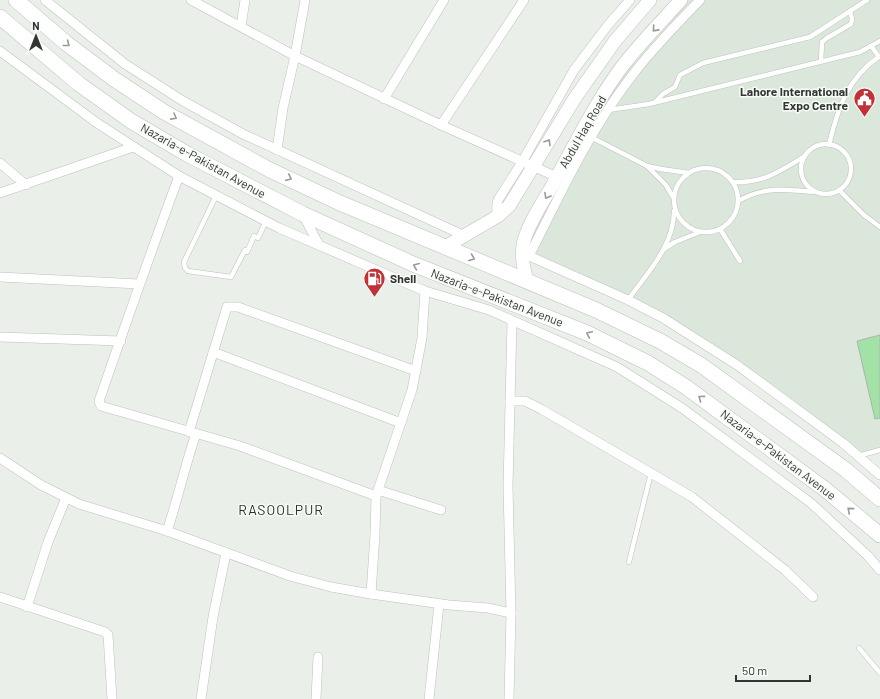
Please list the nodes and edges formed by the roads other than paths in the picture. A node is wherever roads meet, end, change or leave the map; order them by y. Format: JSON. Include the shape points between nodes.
{"nodes":[{"id":1,"x":16,"y":0,"type":"edge"},
{"id":2,"x":45,"y":0,"type":"edge"},
{"id":3,"x":191,"y":0,"type":"edge"},
{"id":4,"x":245,"y":0,"type":"edge"},
{"id":5,"x":305,"y":0,"type":"edge"},
{"id":6,"x":444,"y":0,"type":"edge"},
{"id":7,"x":524,"y":0,"type":"edge"},
{"id":8,"x":630,"y":0,"type":"edge"},
{"id":9,"x":650,"y":0,"type":"edge"},
{"id":10,"x":681,"y":0,"type":"edge"},
{"id":11,"x":700,"y":0,"type":"edge"},
{"id":12,"x":867,"y":0,"type":"edge"},
{"id":13,"x":850,"y":11,"type":"junction"},
{"id":14,"x":0,"y":17,"type":"edge"},
{"id":15,"x":241,"y":26,"type":"junction"},
{"id":16,"x":880,"y":41,"type":"edge"},
{"id":17,"x":872,"y":47,"type":"junction"},
{"id":18,"x":0,"y":51,"type":"edge"},
{"id":19,"x":294,"y":56,"type":"junction"},
{"id":20,"x":879,"y":56,"type":"edge"},
{"id":21,"x":821,"y":61,"type":"junction"},
{"id":22,"x":125,"y":64,"type":"junction"},
{"id":23,"x":114,"y":79,"type":"junction"},
{"id":24,"x":384,"y":99,"type":"junction"},
{"id":25,"x":655,"y":102,"type":"junction"},
{"id":26,"x":602,"y":108,"type":"junction"},
{"id":27,"x":441,"y":125,"type":"junction"},
{"id":28,"x":587,"y":134,"type":"junction"},
{"id":29,"x":829,"y":145,"type":"junction"},
{"id":30,"x":133,"y":147,"type":"junction"},
{"id":31,"x":277,"y":150,"type":"junction"},
{"id":32,"x":805,"y":156,"type":"junction"},
{"id":33,"x":0,"y":163,"type":"edge"},
{"id":34,"x":528,"y":164,"type":"junction"},
{"id":35,"x":647,"y":166,"type":"junction"},
{"id":36,"x":689,"y":173,"type":"junction"},
{"id":37,"x":179,"y":176,"type":"junction"},
{"id":38,"x":557,"y":177,"type":"junction"},
{"id":39,"x":732,"y":182,"type":"junction"},
{"id":40,"x":26,"y":184,"type":"junction"},
{"id":41,"x":839,"y":190,"type":"junction"},
{"id":42,"x":815,"y":192,"type":"junction"},
{"id":43,"x":0,"y":193,"type":"edge"},
{"id":44,"x":216,"y":196,"type":"junction"},
{"id":45,"x":673,"y":196,"type":"junction"},
{"id":46,"x":738,"y":201,"type":"junction"},
{"id":47,"x":674,"y":208,"type":"junction"},
{"id":48,"x":303,"y":214,"type":"junction"},
{"id":49,"x":266,"y":222,"type":"junction"},
{"id":50,"x":880,"y":226,"type":"edge"},
{"id":51,"x":720,"y":229,"type":"junction"},
{"id":52,"x":700,"y":232,"type":"junction"},
{"id":53,"x":465,"y":236,"type":"junction"},
{"id":54,"x":319,"y":245,"type":"junction"},
{"id":55,"x":446,"y":247,"type":"junction"},
{"id":56,"x":664,"y":249,"type":"junction"},
{"id":57,"x":525,"y":255,"type":"junction"},
{"id":58,"x":740,"y":261,"type":"dead end"},
{"id":59,"x":0,"y":277,"type":"edge"},
{"id":60,"x":527,"y":281,"type":"junction"},
{"id":61,"x":139,"y":284,"type":"junction"},
{"id":62,"x":424,"y":291,"type":"junction"},
{"id":63,"x":477,"y":298,"type":"junction"},
{"id":64,"x":628,"y":300,"type":"junction"},
{"id":65,"x":512,"y":321,"type":"junction"},
{"id":66,"x":0,"y":337,"type":"edge"},
{"id":67,"x":121,"y":341,"type":"junction"},
{"id":68,"x":213,"y":352,"type":"junction"},
{"id":69,"x":416,"y":371,"type":"junction"},
{"id":70,"x":510,"y":401,"type":"junction"},
{"id":71,"x":401,"y":423,"type":"junction"},
{"id":72,"x":192,"y":433,"type":"junction"},
{"id":73,"x":880,"y":450,"type":"edge"},
{"id":74,"x":858,"y":456,"type":"junction"},
{"id":75,"x":0,"y":458,"type":"edge"},
{"id":76,"x":651,"y":473,"type":"junction"},
{"id":77,"x":880,"y":475,"type":"edge"},
{"id":78,"x":377,"y":493,"type":"junction"},
{"id":79,"x":66,"y":498,"type":"junction"},
{"id":80,"x":880,"y":499,"type":"edge"},
{"id":81,"x":441,"y":510,"type":"dead end"},
{"id":82,"x":168,"y":531,"type":"junction"},
{"id":83,"x":880,"y":535,"type":"edge"},
{"id":84,"x":226,"y":553,"type":"junction"},
{"id":85,"x":629,"y":562,"type":"dead end"},
{"id":86,"x":880,"y":570,"type":"edge"},
{"id":87,"x":371,"y":594,"type":"junction"},
{"id":88,"x":813,"y":597,"type":"dead end"},
{"id":89,"x":0,"y":598,"type":"edge"},
{"id":90,"x":439,"y":604,"type":"junction"},
{"id":91,"x":27,"y":607,"type":"junction"},
{"id":92,"x":511,"y":613,"type":"junction"},
{"id":93,"x":859,"y":648,"type":"dead end"},
{"id":94,"x":318,"y":657,"type":"dead end"},
{"id":95,"x":880,"y":673,"type":"edge"},
{"id":96,"x":112,"y":699,"type":"edge"},
{"id":97,"x":201,"y":699,"type":"edge"},
{"id":98,"x":316,"y":699,"type":"edge"},
{"id":99,"x":429,"y":699,"type":"edge"},
{"id":100,"x":509,"y":699,"type":"edge"}],
"edges":[{"from":1,"to":23,"type":"main road","name":"Nazaria-e-Pakistan Avenue","one_way":true,"via":[[66,43]]},
{"from":2,"to":22,"type":"street"},
{"from":3,"to":15,"type":"street"},
{"from":4,"to":15,"type":"street"},
{"from":5,"to":19,"type":"street"},
{"from":6,"to":24,"type":"street"},
{"from":7,"to":27,"type":"street"},
{"from":8,"to":34,"type":"street","via":[[574,70]]},
{"from":34,"to":9,"type":"main road","name":"Abdul Haq Road","one_way":true,"via":[[615,41]]},
{"from":10,"to":26,"type":"main road","name":"Abdul Haq Road","one_way":true,"via":[[621,68]]},
{"from":11,"to":26,"type":"street","via":[[660,40]]},
{"from":12,"to":13,"type":"lane"},
{"from":13,"to":21,"type":"lane","via":[[851,24],[822,42]]},
{"from":13,"to":25,"type":"lane","via":[[810,37],[703,63],[680,75],[675,87]]},
{"from":14,"to":48,"type":"main road","name":"Nazaria-e-Pakistan Avenue","via":[[79,84],[131,121],[187,154]]},
{"from":15,"to":19,"type":"street"},
{"from":16,"to":17,"type":"lane"},
{"from":17,"to":20,"type":"lane"},
{"from":17,"to":21,"type":"lane"},
{"from":18,"to":30,"type":"street"},
{"from":19,"to":24,"type":"street"},
{"from":19,"to":31,"type":"street"},
{"from":20,"to":29,"type":"lane","via":[[860,73],[840,104]]},
{"from":21,"to":25,"type":"lane"},
{"from":22,"to":23,"type":"street"},
{"from":22,"to":31,"type":"street","via":[[183,101]]},
{"from":23,"to":55,"type":"main road","name":"Nazaria-e-Pakistan Avenue","one_way":true,"via":[[164,112],[270,170],[340,203]]},
{"from":24,"to":27,"type":"street"},
{"from":25,"to":26,"type":"lane"},
{"from":26,"to":28,"type":"main road","name":"Abdul Haq Road"},
{"from":27,"to":34,"type":"street"},
{"from":28,"to":35,"type":"lane"},
{"from":28,"to":38,"type":"main road","name":"Abdul Haq Road"},
{"from":28,"to":57,"type":"street"},
{"from":29,"to":32,"type":"lane","via":[[815,147]]},
{"from":29,"to":41,"type":"lane","via":[[846,155],[850,167],[848,180]]},
{"from":30,"to":37,"type":"street"},
{"from":30,"to":40,"type":"street"},
{"from":31,"to":53,"type":"street"},
{"from":32,"to":39,"type":"lane","via":[[762,179],[744,183]]},
{"from":32,"to":42,"type":"lane","via":[[801,169],[802,176],[809,188]]},
{"from":33,"to":40,"type":"street"},
{"from":34,"to":38,"type":"street"},
{"from":34,"to":53,"type":"main road","name":"Abdul Haq Road","via":[[509,206],[498,216]]},
{"from":35,"to":36,"type":"lane"},
{"from":35,"to":45,"type":"lane"},
{"from":36,"to":39,"type":"lane","via":[[700,169],[712,169],[724,174]]},
{"from":36,"to":45,"type":"lane","via":[[680,181]]},
{"from":37,"to":44,"type":"street"},
{"from":37,"to":61,"type":"street"},
{"from":38,"to":57,"type":"main road","name":"Abdul Haq Road","one_way":true,"via":[[523,243]]},
{"from":39,"to":46,"type":"lane"},
{"from":40,"to":43,"type":"street"},
{"from":41,"to":42,"type":"lane","via":[[827,194]]},
{"from":41,"to":50,"type":"lane","via":[[864,215]]},
{"from":42,"to":46,"type":"lane","via":[[765,190]]},
{"from":44,"to":49,"type":"street"},
{"from":44,"to":49,"type":"lane","via":[[184,262],[188,271],[231,277],[244,250],[247,252],[254,236],[258,238]]},
{"from":45,"to":47,"type":"lane"},
{"from":46,"to":51,"type":"lane","via":[[731,220]]},
{"from":47,"to":52,"type":"lane","via":[[682,223]]},
{"from":47,"to":56,"type":"lane","via":[[672,229]]},
{"from":48,"to":54,"type":"street"},
{"from":63,"to":48,"type":"main road","name":"Nazaria-e-Pakistan Avenue","one_way":true,"via":[[413,264]]},
{"from":49,"to":54,"type":"street"},
{"from":51,"to":52,"type":"lane","via":[[714,232]]},
{"from":51,"to":58,"type":"lane"},
{"from":52,"to":56,"type":"lane"},
{"from":53,"to":55,"type":"main road","name":"Abdul Haq Road"},
{"from":54,"to":62,"type":"street"},
{"from":55,"to":60,"type":"main road","name":"Nazaria-e-Pakistan Avenue","one_way":true},
{"from":56,"to":64,"type":"lane"},
{"from":57,"to":60,"type":"main road","name":"Abdul Haq Road"},
{"from":57,"to":64,"type":"street"},
{"from":59,"to":61,"type":"street"},
{"from":60,"to":80,"type":"main road","name":"Nazaria-e-Pakistan Avenue","via":[[596,310],[660,341],[701,365],[846,470]]},
{"from":61,"to":67,"type":"street"},
{"from":62,"to":63,"type":"street"},
{"from":62,"to":69,"type":"street","via":[[422,338]]},
{"from":63,"to":65,"type":"street"},
{"from":83,"to":63,"type":"main road","name":"Nazaria-e-Pakistan Avenue","one_way":true,"via":[[826,490],[686,387],[648,363],[587,333]]},
{"from":64,"to":74,"type":"street","via":[[663,318],[737,365]]},
{"from":65,"to":70,"type":"street"},
{"from":65,"to":86,"type":"street","via":[[617,367],[682,408],[811,503]]},
{"from":66,"to":67,"type":"street"},
{"from":67,"to":72,"type":"street","via":[[99,404]]},
{"from":68,"to":69,"type":"street","via":[[224,314],[230,306]]},
{"from":68,"to":71,"type":"street"},
{"from":68,"to":72,"type":"street"},
{"from":69,"to":71,"type":"street"},
{"from":70,"to":76,"type":"street","via":[[525,401],[541,409]]},
{"from":70,"to":92,"type":"street","via":[[508,486]]},
{"from":71,"to":78,"type":"street"},
{"from":72,"to":78,"type":"street","via":[[240,446]]},
{"from":72,"to":82,"type":"street","via":[[180,491]]},
{"from":73,"to":74,"type":"lane"},
{"from":74,"to":77,"type":"street"},
{"from":75,"to":79,"type":"street"},
{"from":76,"to":85,"type":"lane"},
{"from":76,"to":88,"type":"street","via":[[692,497],[785,570]]},
{"from":78,"to":81,"type":"street"},
{"from":78,"to":87,"type":"street"},
{"from":79,"to":82,"type":"street"},
{"from":79,"to":91,"type":"street","via":[[48,542]]},
{"from":82,"to":84,"type":"street"},
{"from":84,"to":87,"type":"street","via":[[290,576]]},
{"from":84,"to":97,"type":"street","via":[[213,617]]},
{"from":87,"to":90,"type":"street"},
{"from":89,"to":91,"type":"street"},
{"from":90,"to":92,"type":"street","via":[[488,608]]},
{"from":90,"to":99,"type":"street"},
{"from":91,"to":96,"type":"street","via":[[108,635]]},
{"from":92,"to":100,"type":"street"},
{"from":93,"to":95,"type":"lane"},
{"from":94,"to":98,"type":"street"}]}
